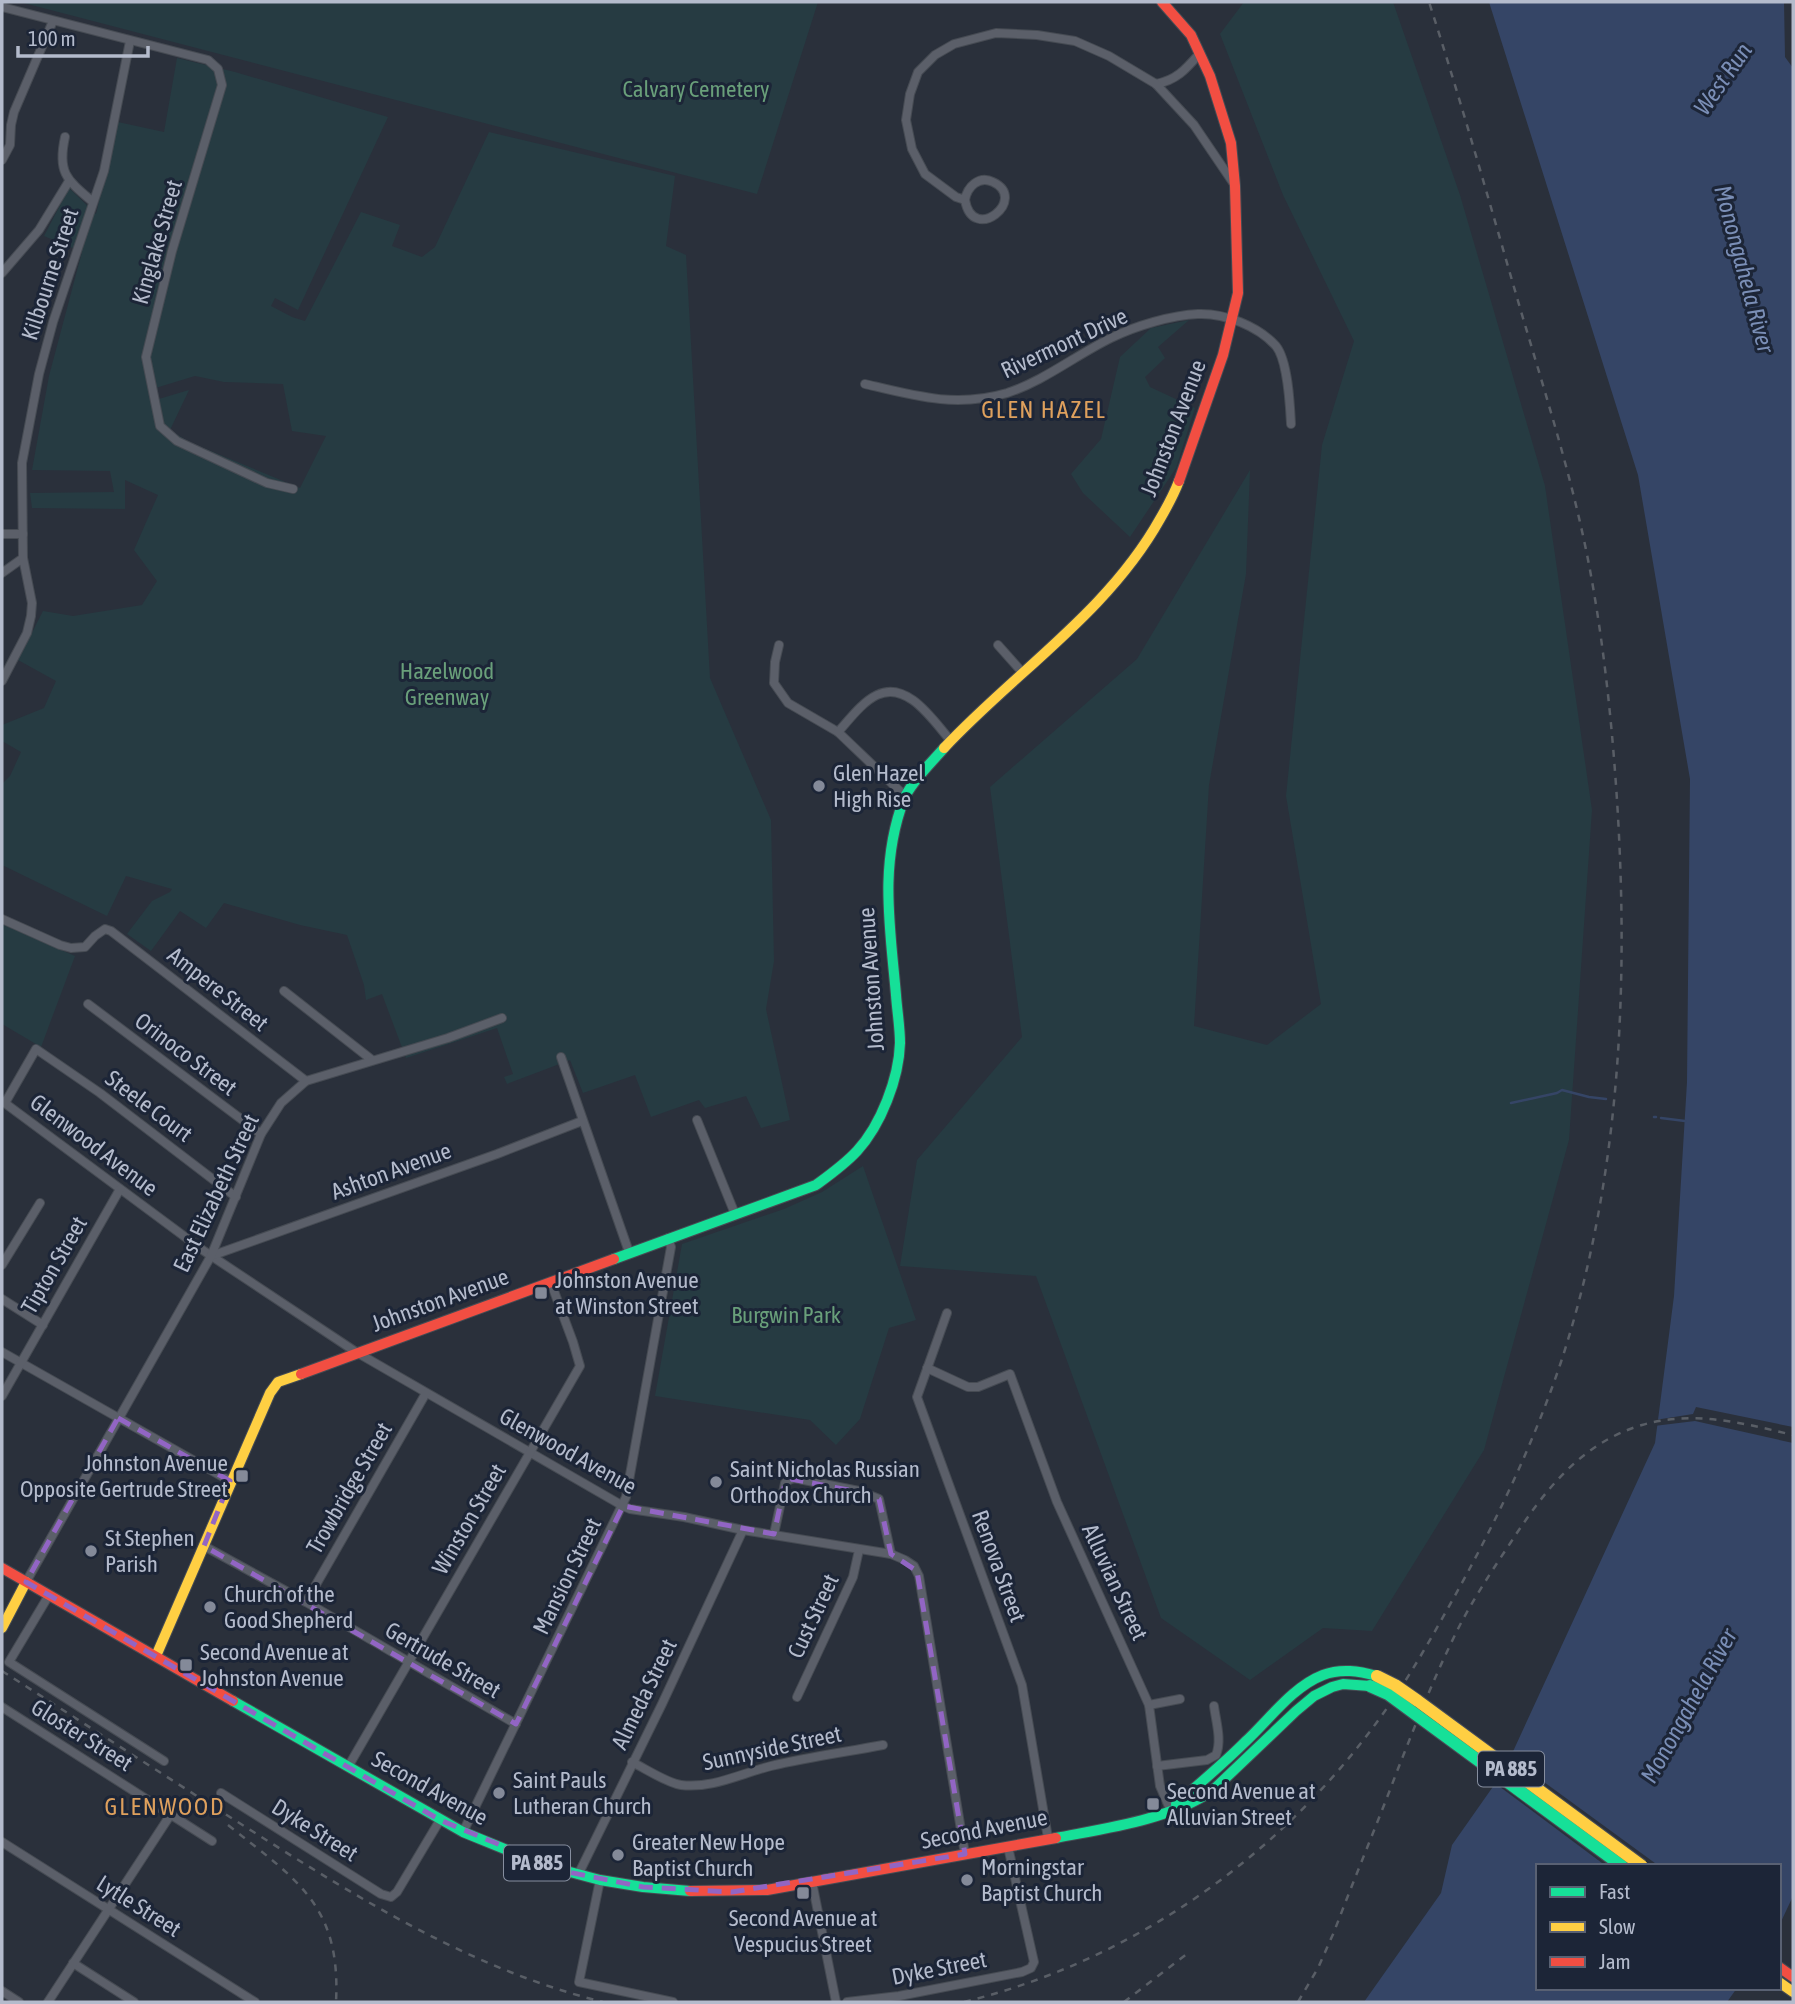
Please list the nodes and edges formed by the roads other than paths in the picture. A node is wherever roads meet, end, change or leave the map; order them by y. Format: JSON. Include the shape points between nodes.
{"nodes":[{"id":1,"x":1162,"y":2,"type":"edge"},
{"id":2,"x":2,"y":7,"type":"edge"},
{"id":3,"x":52,"y":21,"type":"junction"},
{"id":4,"x":130,"y":41,"type":"junction"},
{"id":5,"x":1200,"y":53,"type":"junction"},
{"id":6,"x":1156,"y":84,"type":"junction"},
{"id":7,"x":65,"y":136,"type":"dead end"},
{"id":8,"x":2,"y":160,"type":"edge"},
{"id":9,"x":69,"y":181,"type":"junction"},
{"id":10,"x":1235,"y":186,"type":"junction"},
{"id":11,"x":965,"y":200,"type":"junction"},
{"id":12,"x":93,"y":202,"type":"junction"},
{"id":13,"x":2,"y":273,"type":"edge"},
{"id":14,"x":1230,"y":319,"type":"junction"},
{"id":15,"x":865,"y":384,"type":"dead end"},
{"id":16,"x":1291,"y":424,"type":"dead end"},
{"id":17,"x":293,"y":489,"type":"dead end"},
{"id":18,"x":2,"y":534,"type":"edge"},
{"id":19,"x":23,"y":534,"type":"junction"},
{"id":20,"x":23,"y":558,"type":"junction"},
{"id":21,"x":2,"y":573,"type":"edge"},
{"id":22,"x":779,"y":645,"type":"dead end"},
{"id":23,"x":998,"y":645,"type":"dead end"},
{"id":24,"x":1022,"y":672,"type":"junction"},
{"id":25,"x":2,"y":681,"type":"edge"},
{"id":26,"x":838,"y":733,"type":"junction"},
{"id":27,"x":951,"y":741,"type":"junction"},
{"id":28,"x":905,"y":796,"type":"junction"},
{"id":29,"x":2,"y":919,"type":"edge"},
{"id":30,"x":285,"y":991,"type":"dead end"},
{"id":31,"x":88,"y":1004,"type":"dead end"},
{"id":32,"x":502,"y":1018,"type":"dead end"},
{"id":33,"x":561,"y":1057,"type":"dead end"},
{"id":34,"x":372,"y":1060,"type":"junction"},
{"id":35,"x":306,"y":1082,"type":"junction"},
{"id":36,"x":4,"y":1102,"type":"edge"},
{"id":37,"x":697,"y":1120,"type":"dead end"},
{"id":38,"x":582,"y":1121,"type":"junction"},
{"id":39,"x":261,"y":1134,"type":"junction"},
{"id":40,"x":120,"y":1189,"type":"junction"},
{"id":41,"x":236,"y":1197,"type":"junction"},
{"id":42,"x":40,"y":1203,"type":"dead end"},
{"id":43,"x":734,"y":1214,"type":"junction"},
{"id":44,"x":668,"y":1238,"type":"junction"},
{"id":45,"x":629,"y":1252,"type":"junction"},
{"id":46,"x":211,"y":1256,"type":"junction"},
{"id":47,"x":2,"y":1265,"type":"edge"},
{"id":48,"x":551,"y":1283,"type":"junction"},
{"id":49,"x":2,"y":1299,"type":"edge"},
{"id":50,"x":947,"y":1313,"type":"dead end"},
{"id":51,"x":43,"y":1325,"type":"junction"},
{"id":52,"x":2,"y":1352,"type":"edge"},
{"id":53,"x":356,"y":1352,"type":"junction"},
{"id":54,"x":21,"y":1362,"type":"junction"},
{"id":55,"x":927,"y":1368,"type":"junction"},
{"id":56,"x":426,"y":1393,"type":"junction"},
{"id":57,"x":2,"y":1396,"type":"edge"},
{"id":58,"x":118,"y":1418,"type":"junction"},
{"id":59,"x":529,"y":1452,"type":"junction"},
{"id":60,"x":230,"y":1482,"type":"junction"},
{"id":61,"x":623,"y":1506,"type":"junction"},
{"id":62,"x":743,"y":1530,"type":"junction"},
{"id":63,"x":774,"y":1534,"type":"junction"},
{"id":64,"x":204,"y":1546,"type":"junction"},
{"id":65,"x":859,"y":1550,"type":"junction"},
{"id":66,"x":891,"y":1554,"type":"junction"},
{"id":67,"x":2,"y":1568,"type":"edge"},
{"id":68,"x":26,"y":1582,"type":"junction"},
{"id":69,"x":49,"y":1595,"type":"junction"},
{"id":70,"x":306,"y":1602,"type":"junction"},
{"id":71,"x":2,"y":1628,"type":"edge"},
{"id":72,"x":156,"y":1656,"type":"junction"},
{"id":73,"x":409,"y":1662,"type":"junction"},
{"id":74,"x":1373,"y":1681,"type":"junction"},
{"id":75,"x":797,"y":1697,"type":"dead end"},
{"id":76,"x":1180,"y":1699,"type":"dead end"},
{"id":77,"x":1149,"y":1705,"type":"junction"},
{"id":78,"x":1214,"y":1706,"type":"dead end"},
{"id":79,"x":2,"y":1707,"type":"edge"},
{"id":80,"x":516,"y":1724,"type":"junction"},
{"id":81,"x":883,"y":1745,"type":"dead end"},
{"id":82,"x":164,"y":1761,"type":"dead end"},
{"id":83,"x":632,"y":1762,"type":"junction"},
{"id":84,"x":1157,"y":1766,"type":"junction"},
{"id":85,"x":348,"y":1767,"type":"junction"},
{"id":86,"x":221,"y":1793,"type":"dead end"},
{"id":87,"x":1170,"y":1809,"type":"junction"},
{"id":88,"x":171,"y":1814,"type":"junction"},
{"id":89,"x":440,"y":1820,"type":"junction"},
{"id":90,"x":463,"y":1832,"type":"junction"},
{"id":91,"x":1048,"y":1838,"type":"junction"},
{"id":92,"x":212,"y":1841,"type":"dead end"},
{"id":93,"x":2,"y":1842,"type":"edge"},
{"id":94,"x":1008,"y":1847,"type":"junction"},
{"id":95,"x":965,"y":1854,"type":"junction"},
{"id":96,"x":1619,"y":1864,"type":"edge"},
{"id":97,"x":1639,"y":1864,"type":"edge"},
{"id":98,"x":578,"y":1875,"type":"junction"},
{"id":99,"x":600,"y":1880,"type":"junction"},
{"id":100,"x":812,"y":1882,"type":"junction"},
{"id":101,"x":108,"y":1909,"type":"junction"},
{"id":102,"x":74,"y":1963,"type":"junction"},
{"id":103,"x":2,"y":1992,"type":"edge"},
{"id":104,"x":19,"y":2002,"type":"edge"},
{"id":105,"x":48,"y":2002,"type":"edge"},
{"id":106,"x":134,"y":2002,"type":"edge"},
{"id":107,"x":255,"y":2002,"type":"edge"},
{"id":108,"x":673,"y":2002,"type":"edge"},
{"id":109,"x":836,"y":2002,"type":"edge"},
{"id":110,"x":847,"y":2002,"type":"edge"}],
"edges":[{"from":1,"to":5,"type":"street","name":"Johnston Avenue","via":[[1191,35]]},
{"from":2,"to":3,"type":"street"},
{"from":3,"to":4,"type":"street"},
{"from":3,"to":8,"type":"street","via":[[14,112]]},
{"from":4,"to":12,"type":"street","name":"Kilbourne Street","via":[[104,171]]},
{"from":4,"to":17,"type":"street","name":"Kinglake Street","via":[[208,60],[218,69],[222,85],[146,357],[160,426],[177,440],[267,483]]},
{"from":5,"to":6,"type":"street","via":[[1183,73]]},
{"from":5,"to":10,"type":"street","name":"Johnston Avenue","via":[[1231,143]]},
{"from":6,"to":10,"type":"street","via":[[1194,125]]},
{"from":6,"to":11,"type":"street","via":[[1075,41],[1037,35],[996,33],[935,54],[918,72],[906,120],[912,149],[925,174]]},
{"from":7,"to":9,"type":"street","via":[[61,156]]},
{"from":9,"to":12,"type":"street"},
{"from":9,"to":13,"type":"street","via":[[39,230]]},
{"from":10,"to":14,"type":"street","name":"Johnston Avenue","via":[[1238,293]]},
{"from":11,"to":11,"type":"street","via":[[969,211],[986,219],[1001,210],[1004,198],[999,186],[988,180],[970,187]]},
{"from":12,"to":19,"type":"street","name":"Kilbourne Street","via":[[39,374],[22,463]]},
{"from":14,"to":15,"type":"street","name":"Rivermont Drive","via":[[1200,314],[1166,319],[1113,337],[1027,386],[965,401],[923,398]]},
{"from":14,"to":16,"type":"street","name":"Rivermont Drive","via":[[1257,331],[1277,347]]},
{"from":14,"to":24,"type":"street","name":"Johnston Avenue","via":[[1223,355],[1176,490],[1148,540],[1109,591]]},
{"from":18,"to":19,"type":"street"},
{"from":19,"to":20,"type":"street","name":"Kilbourne Street"},
{"from":20,"to":21,"type":"street"},
{"from":20,"to":25,"type":"street","name":"Kilbourne Street","via":[[31,616]]},
{"from":22,"to":26,"type":"street","via":[[774,683],[788,703]]},
{"from":23,"to":24,"type":"street"},
{"from":24,"to":27,"type":"street","name":"Johnston Avenue"},
{"from":26,"to":27,"type":"street","via":[[868,701],[890,692],[915,702]]},
{"from":26,"to":28,"type":"street"},
{"from":27,"to":28,"type":"street","name":"Johnston Avenue"},
{"from":28,"to":43,"type":"street","name":"Johnston Avenue","via":[[891,846],[887,890],[900,1043],[894,1082],[876,1123],[841,1167],[816,1185]]},
{"from":29,"to":35,"type":"street","name":"Ampere Street","via":[[71,948],[85,947],[105,929],[111,931]]},
{"from":30,"to":34,"type":"street"},
{"from":31,"to":39,"type":"street","name":"Orinoco Street"},
{"from":32,"to":34,"type":"street","name":"East Elizabeth Street"},
{"from":33,"to":38,"type":"street"},
{"from":34,"to":35,"type":"street","name":"East Elizabeth Street"},
{"from":35,"to":39,"type":"street","name":"East Elizabeth Street","via":[[281,1103]]},
{"from":36,"to":40,"type":"street","name":"Glenwood Avenue"},
{"from":36,"to":41,"type":"street","name":"Steele Court","via":[[36,1049]]},
{"from":37,"to":43,"type":"street"},
{"from":38,"to":45,"type":"street"},
{"from":38,"to":46,"type":"street","name":"Ashton Avenue"},
{"from":39,"to":41,"type":"street","name":"East Elizabeth Street"},
{"from":40,"to":46,"type":"street","name":"Glenwood Avenue"},
{"from":40,"to":51,"type":"street","name":"Tipton Street"},
{"from":41,"to":46,"type":"street","name":"East Elizabeth Street"},
{"from":42,"to":47,"type":"street"},
{"from":43,"to":44,"type":"street","name":"Johnston Avenue"},
{"from":44,"to":45,"type":"street","name":"Johnston Avenue"},
{"from":44,"to":61,"type":"street","name":"Mansion Street","via":[[670,1251]]},
{"from":45,"to":48,"type":"street","name":"Johnston Avenue"},
{"from":46,"to":53,"type":"street","name":"Glenwood Avenue"},
{"from":46,"to":58,"type":"street","name":"East Elizabeth Street"},
{"from":48,"to":53,"type":"street","name":"Johnston Avenue"},
{"from":48,"to":59,"type":"street","name":"Winston Street","via":[[580,1366]]},
{"from":49,"to":51,"type":"street"},
{"from":50,"to":55,"type":"street","name":"Renova Street"},
{"from":51,"to":54,"type":"street","name":"Tipton Street"},
{"from":52,"to":54,"type":"street"},
{"from":53,"to":56,"type":"street","name":"Glenwood Avenue"},
{"from":53,"to":60,"type":"street","name":"Johnston Avenue","via":[[275,1385]]},
{"from":54,"to":57,"type":"street","name":"Tipton Street"},
{"from":54,"to":58,"type":"street"},
{"from":55,"to":77,"type":"street","name":"Alluvian Street","via":[[968,1387],[1010,1374],[1057,1502]]},
{"from":55,"to":91,"type":"street","name":"Renova Street","via":[[917,1397],[1022,1685]]},
{"from":56,"to":59,"type":"street","name":"Glenwood Avenue"},
{"from":56,"to":70,"type":"street","name":"Trowbridge Street"},
{"from":58,"to":60,"type":"street"},
{"from":58,"to":68,"type":"street","name":"East Elizabeth Street"},
{"from":59,"to":61,"type":"street","name":"Glenwood Avenue"},
{"from":59,"to":73,"type":"street","name":"Winston Street"},
{"from":60,"to":64,"type":"street","name":"Johnston Avenue"},
{"from":61,"to":62,"type":"street","name":"Glenwood Avenue"},
{"from":61,"to":80,"type":"street","name":"Mansion Street"},
{"from":62,"to":63,"type":"street","name":"Glenwood Avenue"},
{"from":62,"to":83,"type":"street","name":"Almeda Street"},
{"from":63,"to":65,"type":"street","name":"Glenwood Avenue"},
{"from":63,"to":66,"type":"street","via":[[785,1483],[791,1479],[879,1499]]},
{"from":64,"to":70,"type":"street","name":"Gertrude Street"},
{"from":64,"to":72,"type":"street","name":"Johnston Avenue"},
{"from":65,"to":66,"type":"street","name":"Glenwood Avenue"},
{"from":65,"to":75,"type":"street","name":"Cust Street","via":[[853,1577]]},
{"from":66,"to":95,"type":"street","name":"Glenwood Avenue","via":[[918,1571]]},
{"from":67,"to":68,"type":"street","name":"Second Avenue","number":"PA 885"},
{"from":68,"to":69,"type":"street","name":"Second Avenue","number":"PA 885"},
{"from":68,"to":71,"type":"street"},
{"from":69,"to":72,"type":"street","name":"Second Avenue","number":"PA 885"},
{"from":69,"to":82,"type":"street","via":[[9,1662]]},
{"from":70,"to":73,"type":"street","name":"Gertrude Street"},
{"from":72,"to":85,"type":"street","name":"Second Avenue","number":"PA 885"},
{"from":73,"to":80,"type":"street","name":"Gertrude Street"},
{"from":73,"to":85,"type":"street","name":"Winston Street"},
{"from":74,"to":87,"type":"street","name":"Second Avenue","number":"PA 885","via":[[1328,1688],[1315,1695],[1212,1791]]},
{"from":74,"to":96,"type":"street","number":"PA 885","bridge":true},
{"from":74,"to":97,"type":"street","number":"PA 885","bridge":true,"via":[[1395,1685]]},
{"from":76,"to":77,"type":"street"},
{"from":77,"to":84,"type":"street","name":"Alluvian Street"},
{"from":78,"to":84,"type":"street","via":[[1219,1737],[1216,1755]]},
{"from":79,"to":88,"type":"street","name":"Gloster Street"},
{"from":80,"to":90,"type":"street","name":"Mansion Street"},
{"from":81,"to":83,"type":"street","name":"Sunnyside Street","via":[[696,1785],[673,1783]]},
{"from":83,"to":98,"type":"street","name":"Almeda Street"},
{"from":84,"to":87,"type":"street","name":"Alluvian Street"},
{"from":85,"to":89,"type":"street","name":"Second Avenue","number":"PA 885"},
{"from":86,"to":89,"type":"street","name":"Dyke Street","via":[[391,1898]]},
{"from":87,"to":91,"type":"street","name":"Second Avenue","number":"PA 885","via":[[1120,1826]]},
{"from":88,"to":92,"type":"street","name":"Gloster Street"},
{"from":88,"to":101,"type":"street"},
{"from":89,"to":90,"type":"street","name":"Second Avenue","number":"PA 885"},
{"from":90,"to":98,"type":"street","name":"Second Avenue","number":"PA 885"},
{"from":91,"to":94,"type":"street","name":"Second Avenue","number":"PA 885"},
{"from":93,"to":101,"type":"street","name":"Lytle Street"},
{"from":94,"to":95,"type":"street","name":"Second Avenue","number":"PA 885"},
{"from":94,"to":110,"type":"street","name":"Dyke Street","via":[[1034,1962],[1031,1968],[899,1996]]},
{"from":95,"to":100,"type":"street","name":"Second Avenue","number":"PA 885"},
{"from":98,"to":99,"type":"street","name":"Second Avenue","number":"PA 885"},
{"from":99,"to":100,"type":"street","name":"Second Avenue","number":"PA 885","via":[[704,1892],[767,1890]]},
{"from":99,"to":108,"type":"street","via":[[579,1982]]},
{"from":100,"to":109,"type":"street"},
{"from":101,"to":102,"type":"street"},
{"from":101,"to":107,"type":"street","name":"Lytle Street"},
{"from":102,"to":105,"type":"street"},
{"from":102,"to":106,"type":"street"},
{"from":103,"to":104,"type":"street"}]}
